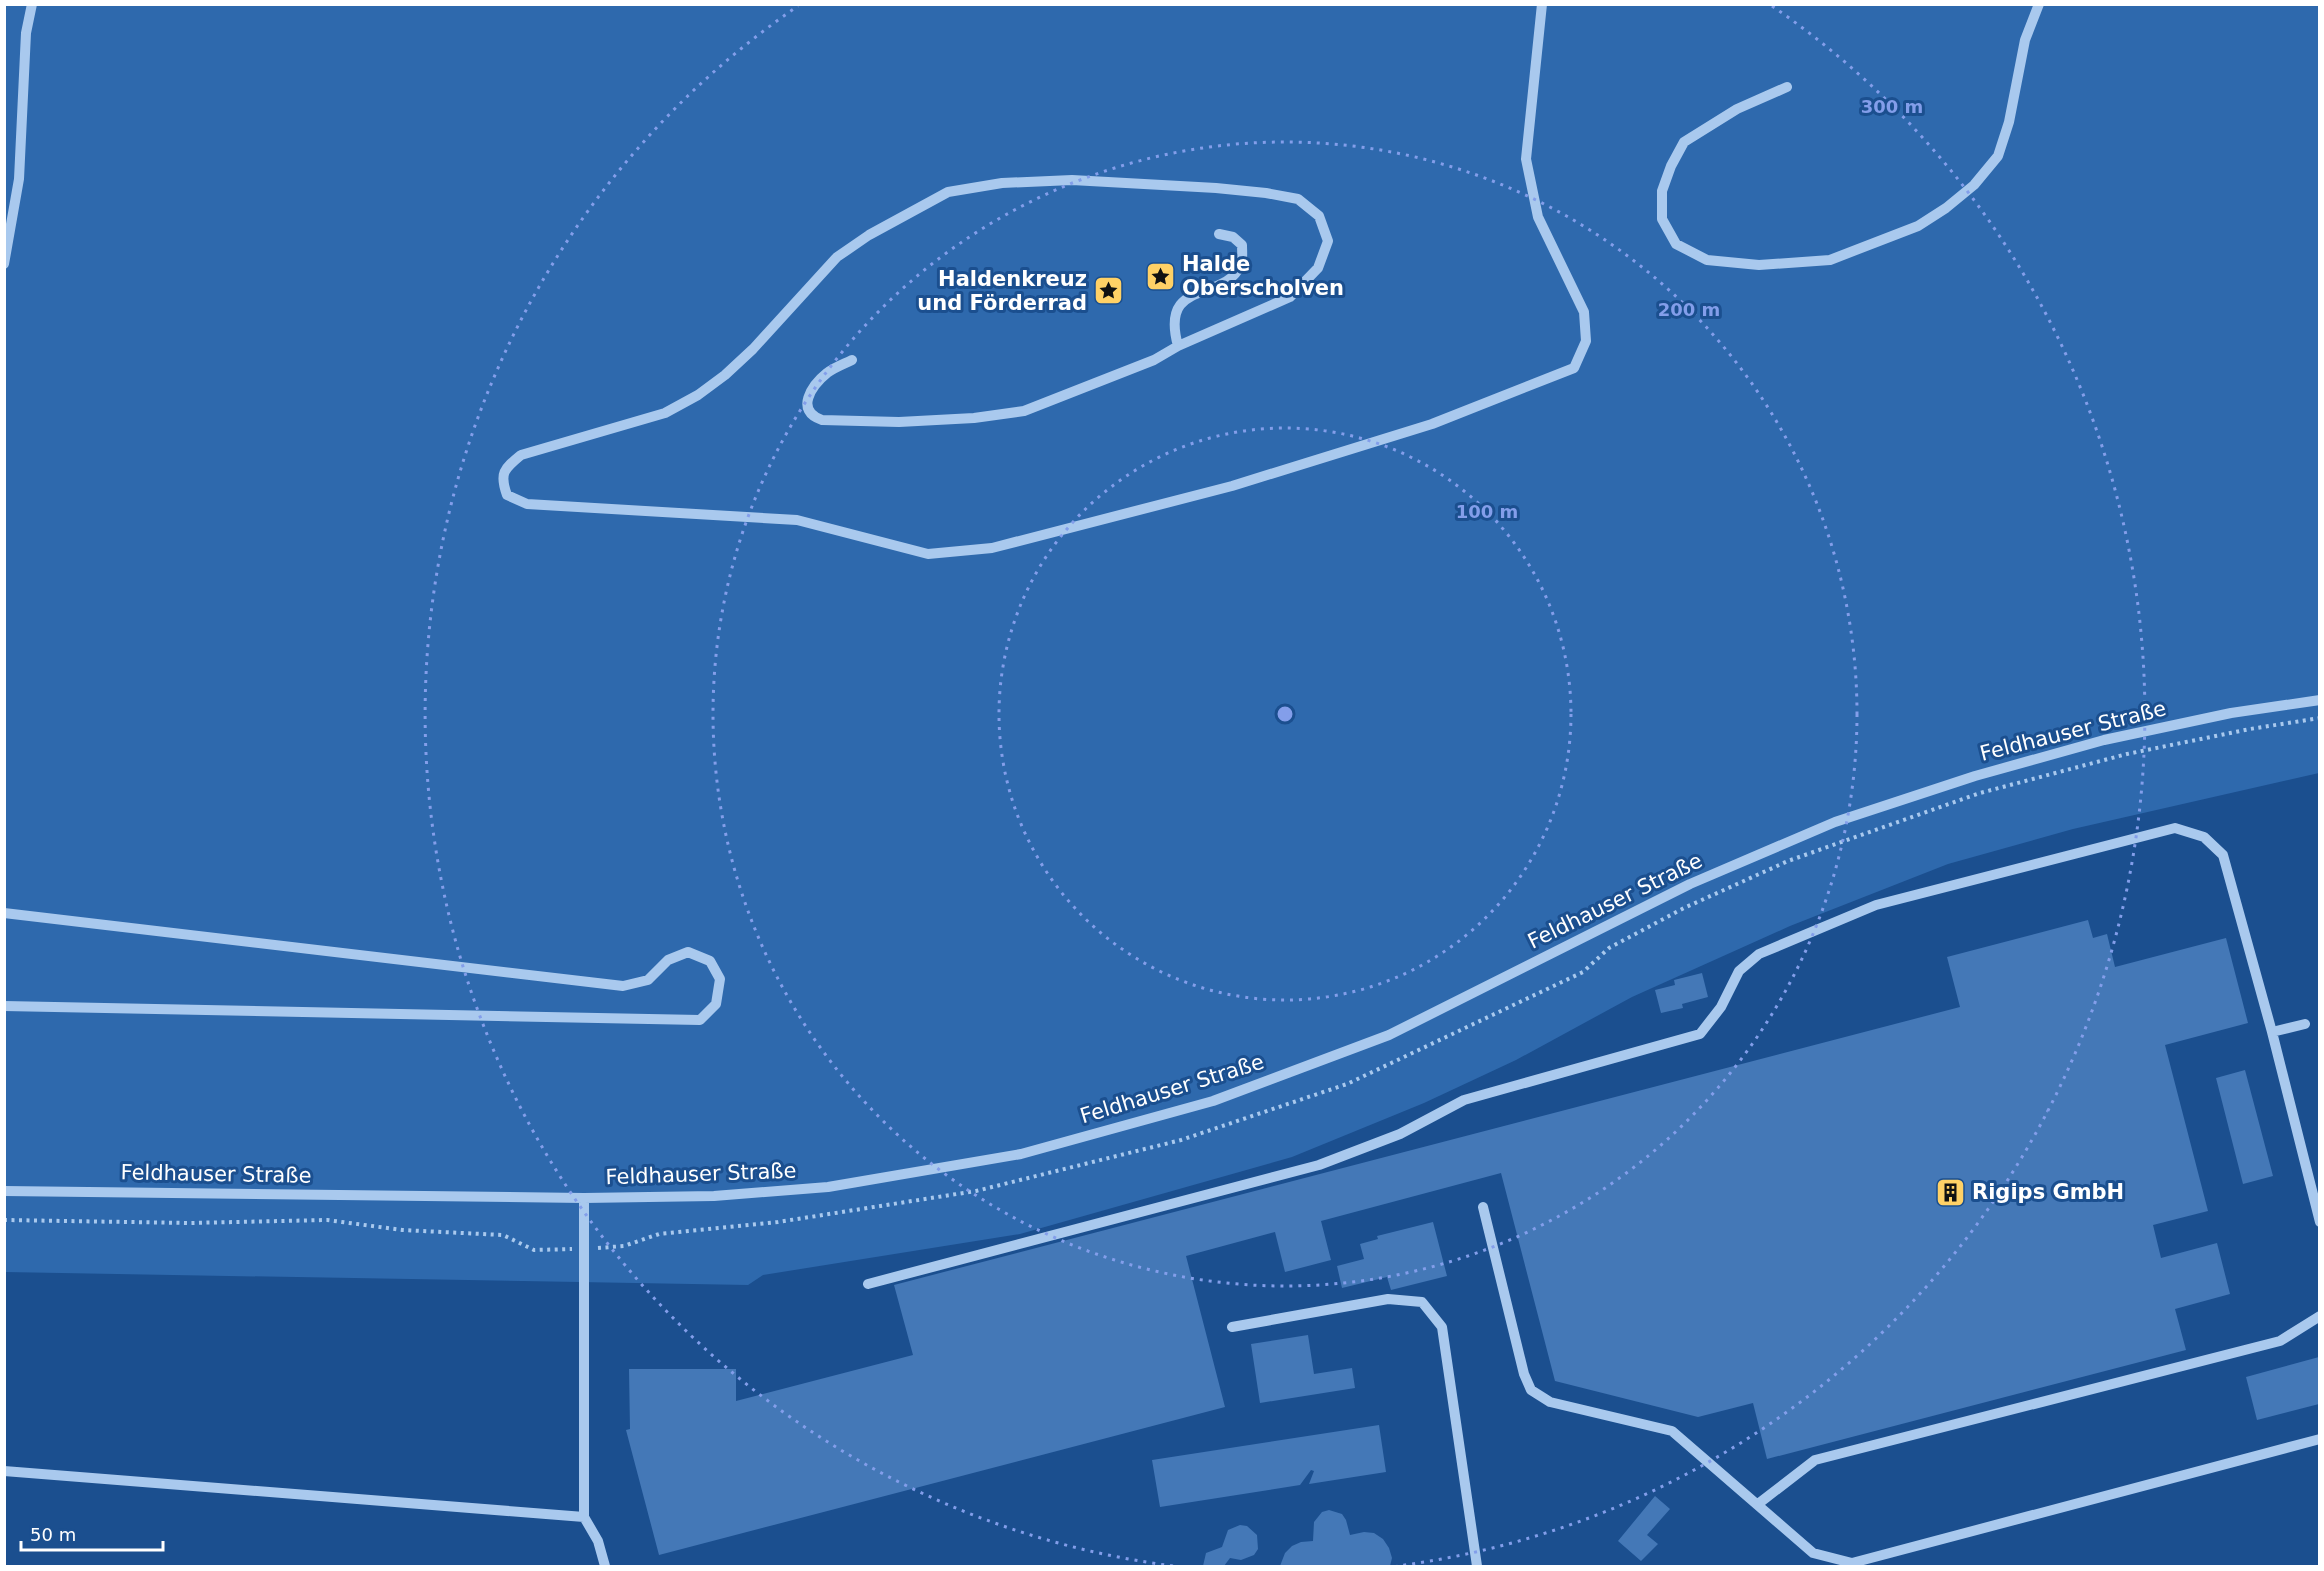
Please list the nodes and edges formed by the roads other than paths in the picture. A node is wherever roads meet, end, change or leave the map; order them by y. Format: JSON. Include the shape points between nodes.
{"nodes":[{"id":1,"x":32,"y":4,"type":"edge"},
{"id":2,"x":1542,"y":4,"type":"edge"},
{"id":3,"x":2039,"y":4,"type":"edge"},
{"id":4,"x":1787,"y":87,"type":"dead end"},
{"id":5,"x":1220,"y":234,"type":"dead end"},
{"id":6,"x":4,"y":264,"type":"edge"},
{"id":7,"x":1178,"y":346,"type":"junction"},
{"id":8,"x":852,"y":360,"type":"dead end"},
{"id":9,"x":2319,"y":700,"type":"edge"},
{"id":10,"x":4,"y":914,"type":"edge"},
{"id":11,"x":4,"y":1006,"type":"edge"},
{"id":12,"x":2305,"y":1024,"type":"dead end"},
{"id":13,"x":2272,"y":1032,"type":"junction"},
{"id":14,"x":4,"y":1191,"type":"edge"},
{"id":15,"x":584,"y":1198,"type":"junction"},
{"id":16,"x":1483,"y":1208,"type":"dead end"},
{"id":17,"x":2319,"y":1222,"type":"edge"},
{"id":18,"x":868,"y":1284,"type":"dead end"},
{"id":19,"x":2319,"y":1316,"type":"edge"},
{"id":20,"x":1232,"y":1327,"type":"dead end"},
{"id":21,"x":2319,"y":1439,"type":"edge"},
{"id":22,"x":4,"y":1471,"type":"edge"},
{"id":23,"x":1758,"y":1504,"type":"junction"},
{"id":24,"x":584,"y":1517,"type":"junction"},
{"id":25,"x":605,"y":1566,"type":"edge"},
{"id":26,"x":1477,"y":1566,"type":"edge"}],
"edges":[{"from":1,"to":6,"type":"street","via":[[26,33],[19,179]]},
{"from":2,"to":7,"type":"street","via":[[1526,159],[1538,217],[1584,312],[1586,341],[1574,368],[1421,428],[1232,486],[992,548],[928,554],[797,520],[527,504],[507,495],[502,480],[506,467],[521,455],[665,413],[698,395],[753,350],[837,257],[948,192],[1002,183],[1072,180],[1216,188],[1298,199],[1319,216],[1328,241],[1318,268],[1290,297]]},
{"from":3,"to":4,"type":"street","via":[[2025,40],[2009,122],[1998,156],[1974,185],[1946,208],[1918,225],[1830,260],[1759,265],[1707,260],[1676,244],[1662,219],[1662,191],[1684,142],[1737,109]]},
{"from":5,"to":7,"type":"street","via":[[1233,237],[1242,245],[1241,264],[1231,278],[1184,300],[1175,314]]},
{"from":7,"to":8,"type":"street","via":[[1154,360],[1024,411],[899,422],[814,417],[807,402],[814,387],[826,374]]},
{"from":9,"to":15,"type":"street","name":"Feldhauser Straße","via":[[2230,713],[2104,740],[1975,776],[1835,822],[1690,884],[1389,1035],[1213,1101],[1022,1154],[828,1187],[714,1196]]},
{"from":10,"to":11,"type":"street","via":[[623,986],[648,980],[668,960],[688,952],[710,961],[720,979],[716,1004],[700,1020]]},
{"from":12,"to":13,"type":"street"},
{"from":13,"to":17,"type":"street"},
{"from":13,"to":18,"type":"street","via":[[2223,855],[2204,837],[2175,828],[1876,905],[1759,954],[1739,972],[1721,1007],[1700,1034],[1464,1100],[1400,1134],[1319,1165]]},
{"from":14,"to":15,"type":"street","name":"Feldhauser Straße"},
{"from":15,"to":24,"type":"street"},
{"from":16,"to":23,"type":"street","via":[[1531,1390],[1550,1402],[1672,1431]]},
{"from":19,"to":23,"type":"street","via":[[2280,1341],[1815,1460]]},
{"from":20,"to":26,"type":"street","via":[[1388,1299],[1422,1302],[1442,1327]]},
{"from":21,"to":23,"type":"street","via":[[1852,1563],[1813,1552]]},
{"from":22,"to":24,"type":"street"},
{"from":24,"to":25,"type":"street","via":[[598,1541]]}]}
